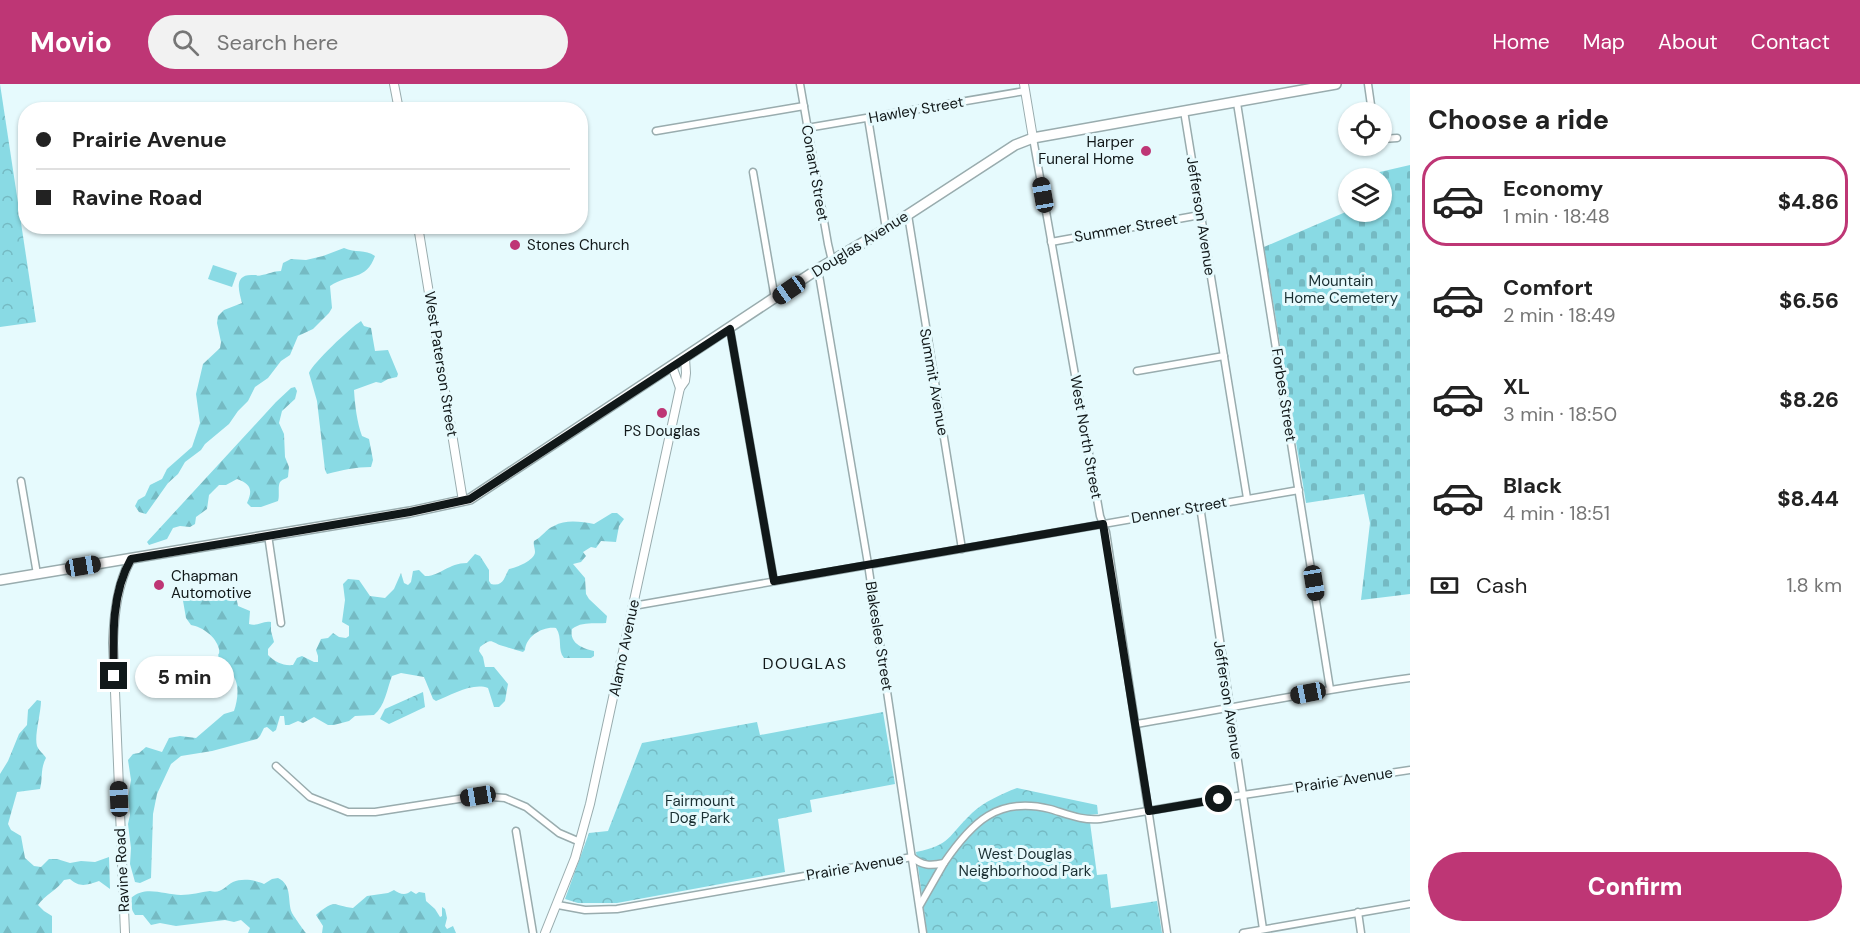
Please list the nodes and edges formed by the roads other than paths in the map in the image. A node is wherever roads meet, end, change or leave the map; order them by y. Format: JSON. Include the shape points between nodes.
{"nodes":[{"id":1,"x":394,"y":84,"type":"edge"},
{"id":2,"x":800,"y":84,"type":"edge"},
{"id":3,"x":1336,"y":84,"type":"edge"},
{"id":4,"x":1368,"y":84,"type":"edge"},
{"id":5,"x":1025,"y":87,"type":"edge"},
{"id":6,"x":397,"y":102,"type":"edge"},
{"id":7,"x":1371,"y":102,"type":"edge"},
{"id":8,"x":1237,"y":103,"type":"junction"},
{"id":9,"x":804,"y":106,"type":"junction"},
{"id":10,"x":1184,"y":111,"type":"junction"},
{"id":11,"x":868,"y":118,"type":"junction"},
{"id":12,"x":807,"y":128,"type":"junction"},
{"id":13,"x":656,"y":131,"type":"dead end"},
{"id":14,"x":1033,"y":138,"type":"junction"},
{"id":15,"x":1397,"y":138,"type":"dead end"},
{"id":16,"x":1392,"y":139,"type":"edge"},
{"id":17,"x":753,"y":172,"type":"dead end"},
{"id":18,"x":908,"y":215,"type":"junction"},
{"id":19,"x":1200,"y":215,"type":"junction"},
{"id":20,"x":886,"y":229,"type":"junction"},
{"id":21,"x":419,"y":234,"type":"edge"},
{"id":22,"x":1052,"y":242,"type":"junction"},
{"id":23,"x":832,"y":261,"type":"junction"},
{"id":24,"x":818,"y":269,"type":"junction"},
{"id":25,"x":775,"y":300,"type":"junction"},
{"id":26,"x":730,"y":329,"type":"junction"},
{"id":27,"x":1224,"y":356,"type":"junction"},
{"id":28,"x":685,"y":358,"type":"junction"},
{"id":29,"x":672,"y":366,"type":"junction"},
{"id":30,"x":1137,"y":372,"type":"dead end"},
{"id":31,"x":680,"y":388,"type":"junction"},
{"id":32,"x":21,"y":481,"type":"dead end"},
{"id":33,"x":1299,"y":490,"type":"junction"},
{"id":34,"x":1247,"y":498,"type":"junction"},
{"id":35,"x":463,"y":501,"type":"junction"},
{"id":36,"x":1200,"y":506,"type":"junction"},
{"id":37,"x":1103,"y":524,"type":"junction"},
{"id":38,"x":267,"y":535,"type":"junction"},
{"id":39,"x":962,"y":549,"type":"junction"},
{"id":40,"x":131,"y":559,"type":"junction"},
{"id":41,"x":868,"y":564,"type":"junction"},
{"id":42,"x":36,"y":574,"type":"junction"},
{"id":43,"x":0,"y":580,"type":"edge"},
{"id":44,"x":774,"y":581,"type":"junction"},
{"id":45,"x":633,"y":606,"type":"junction"},
{"id":46,"x":281,"y":623,"type":"dead end"},
{"id":47,"x":1410,"y":678,"type":"edge"},
{"id":48,"x":1330,"y":689,"type":"junction"},
{"id":49,"x":1229,"y":709,"type":"junction"},
{"id":50,"x":1136,"y":724,"type":"junction"},
{"id":51,"x":276,"y":766,"type":"dead end"},
{"id":52,"x":1410,"y":770,"type":"edge"},
{"id":53,"x":1243,"y":795,"type":"junction"},
{"id":54,"x":1149,"y":811,"type":"junction"},
{"id":55,"x":516,"y":831,"type":"dead end"},
{"id":56,"x":580,"y":842,"type":"junction"},
{"id":57,"x":912,"y":857,"type":"junction"},
{"id":58,"x":944,"y":863,"type":"junction"},
{"id":59,"x":558,"y":904,"type":"junction"},
{"id":60,"x":1410,"y":904,"type":"edge"},
{"id":61,"x":920,"y":906,"type":"junction"},
{"id":62,"x":1358,"y":912,"type":"junction"},
{"id":63,"x":1263,"y":929,"type":"junction"},
{"id":64,"x":125,"y":933,"type":"edge"},
{"id":65,"x":533,"y":933,"type":"edge"},
{"id":66,"x":546,"y":933,"type":"edge"},
{"id":67,"x":923,"y":933,"type":"edge"},
{"id":68,"x":1167,"y":933,"type":"edge"},
{"id":69,"x":1243,"y":933,"type":"edge"},
{"id":70,"x":1361,"y":933,"type":"edge"}],
"edges":[{"from":1,"to":6,"type":"street"},
{"from":2,"to":9,"type":"street","name":"Conant Street"},
{"from":3,"to":8,"type":"main road","name":"Douglas Avenue"},
{"from":4,"to":7,"type":"street"},
{"from":5,"to":11,"type":"street","name":"Hawley Street"},
{"from":5,"to":14,"type":"street","name":"West North Street"},
{"from":8,"to":10,"type":"main road","name":"Douglas Avenue"},
{"from":8,"to":33,"type":"street","name":"Forbes Street"},
{"from":9,"to":12,"type":"street","name":"Conant Street"},
{"from":9,"to":13,"type":"street"},
{"from":10,"to":14,"type":"main road","name":"Douglas Avenue"},
{"from":10,"to":19,"type":"street","name":"Jefferson Avenue"},
{"from":11,"to":12,"type":"street","name":"Hawley Street"},
{"from":11,"to":20,"type":"street"},
{"from":12,"to":23,"type":"street","name":"Conant Street"},
{"from":14,"to":18,"type":"main road","name":"Douglas Avenue","via":[[1000,154]]},
{"from":14,"to":22,"type":"street","name":"West North Street"},
{"from":15,"to":16,"type":"street"},
{"from":17,"to":25,"type":"street"},
{"from":18,"to":20,"type":"main road","name":"Douglas Avenue"},
{"from":18,"to":39,"type":"street","name":"Summit Avenue"},
{"from":19,"to":22,"type":"street","name":"Summer Street"},
{"from":19,"to":27,"type":"street","name":"Jefferson Avenue"},
{"from":20,"to":23,"type":"main road","name":"Douglas Avenue"},
{"from":21,"to":35,"type":"street","name":"West Paterson Street"},
{"from":22,"to":37,"type":"street","name":"West North Street"},
{"from":23,"to":24,"type":"main road","name":"Douglas Avenue"},
{"from":24,"to":25,"type":"main road","name":"Douglas Avenue"},
{"from":24,"to":41,"type":"street","name":"Blakeslee Street"},
{"from":25,"to":26,"type":"main road","name":"Douglas Avenue"},
{"from":26,"to":28,"type":"main road","name":"Douglas Avenue"},
{"from":26,"to":44,"type":"street"},
{"from":27,"to":30,"type":"street"},
{"from":27,"to":34,"type":"street","name":"Jefferson Avenue"},
{"from":28,"to":29,"type":"main road","name":"Douglas Avenue"},
{"from":28,"to":31,"type":"street","name":"Alamo Avenue","via":[[685,381]]},
{"from":29,"to":31,"type":"street"},
{"from":29,"to":35,"type":"main road","name":"Douglas Avenue","via":[[478,495]]},
{"from":31,"to":45,"type":"street","name":"Alamo Avenue"},
{"from":32,"to":42,"type":"street"},
{"from":33,"to":34,"type":"street","name":"Denner Street"},
{"from":33,"to":48,"type":"street","name":"Forbes Street"},
{"from":34,"to":36,"type":"street","name":"Denner Street"},
{"from":35,"to":38,"type":"main road","name":"Douglas Avenue"},
{"from":36,"to":37,"type":"street","name":"Denner Street"},
{"from":36,"to":49,"type":"street","name":"Jefferson Avenue"},
{"from":37,"to":39,"type":"street","name":"Denner Street"},
{"from":37,"to":50,"type":"street","name":"West North Street"},
{"from":38,"to":40,"type":"main road","name":"Douglas Avenue"},
{"from":38,"to":46,"type":"street"},
{"from":39,"to":41,"type":"street","name":"Denner Street"},
{"from":40,"to":42,"type":"main road","name":"Douglas Avenue"},
{"from":40,"to":64,"type":"street","name":"Ravine Road","via":[[117,600],[113,643]]},
{"from":41,"to":44,"type":"street","name":"Denner Street"},
{"from":41,"to":57,"type":"street","name":"Blakeslee Street"},
{"from":42,"to":43,"type":"main road","name":"Douglas Avenue"},
{"from":44,"to":45,"type":"street","name":"Denner Street"},
{"from":45,"to":56,"type":"street","name":"Alamo Avenue"},
{"from":47,"to":48,"type":"street"},
{"from":48,"to":49,"type":"street"},
{"from":49,"to":50,"type":"street"},
{"from":49,"to":53,"type":"street","name":"Jefferson Avenue"},
{"from":50,"to":54,"type":"street","name":"West North Street"},
{"from":51,"to":56,"type":"street","via":[[310,797],[348,812],[375,813],[478,796],[505,798]]},
{"from":52,"to":53,"type":"street","name":"Prairie Avenue"},
{"from":53,"to":54,"type":"street","name":"Prairie Avenue"},
{"from":53,"to":63,"type":"street","name":"Jefferson Avenue"},
{"from":54,"to":58,"type":"street","name":"Prairie Avenue","via":[[1090,820],[1024,804],[1002,808],[972,827]]},
{"from":54,"to":68,"type":"street","name":"West North Street"},
{"from":55,"to":65,"type":"street"},
{"from":56,"to":59,"type":"street","name":"Alamo Avenue"},
{"from":57,"to":58,"type":"street","name":"Prairie Avenue","via":[[928,866]]},
{"from":57,"to":59,"type":"street","name":"Prairie Avenue","via":[[617,909]]},
{"from":57,"to":61,"type":"street","name":"Blakeslee Street"},
{"from":58,"to":61,"type":"street"},
{"from":59,"to":66,"type":"street","name":"Alamo Avenue"},
{"from":60,"to":62,"type":"street"},
{"from":61,"to":67,"type":"street","name":"Blakeslee Street"},
{"from":62,"to":63,"type":"street"},
{"from":62,"to":70,"type":"street"},
{"from":63,"to":69,"type":"street"}]}
